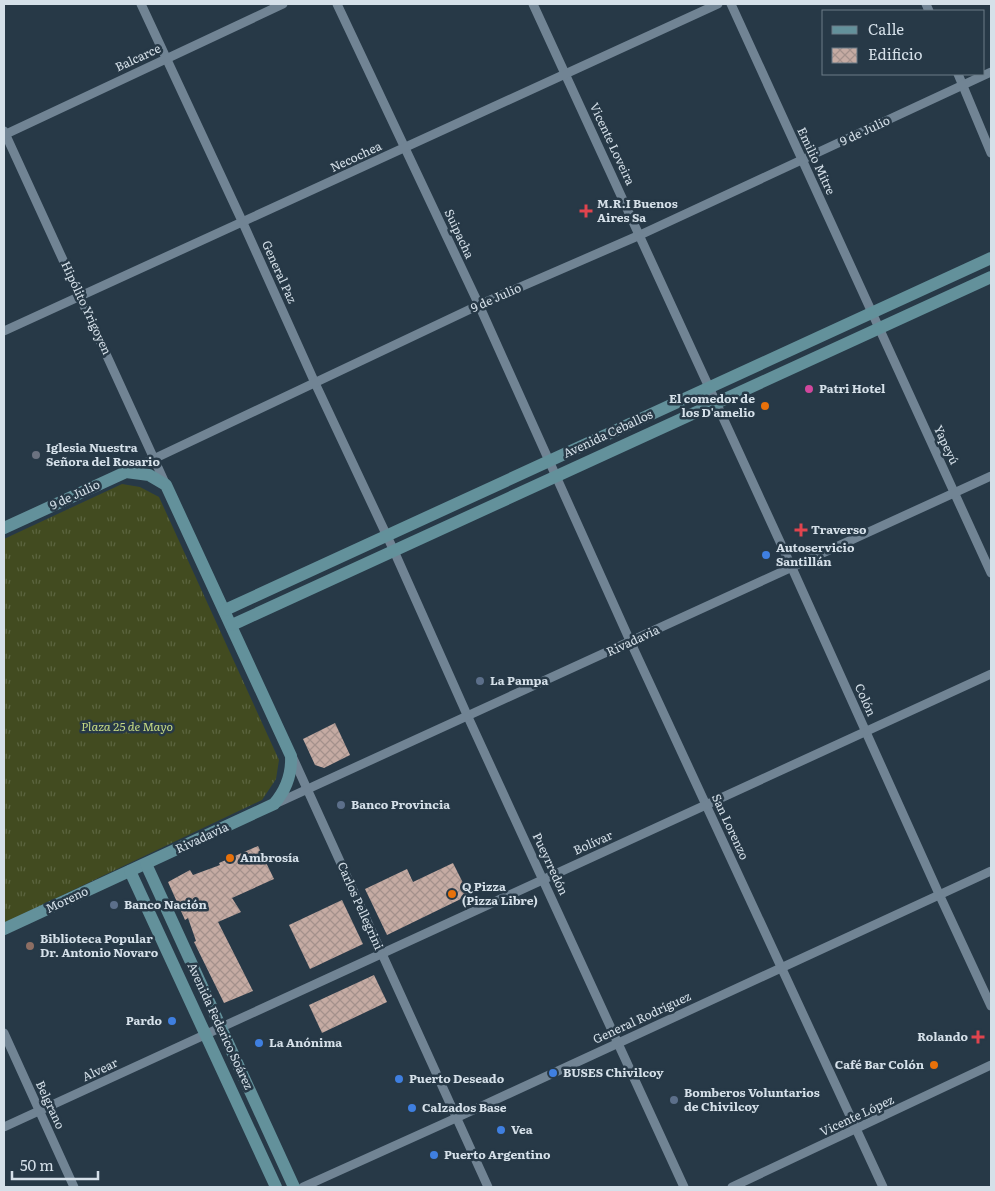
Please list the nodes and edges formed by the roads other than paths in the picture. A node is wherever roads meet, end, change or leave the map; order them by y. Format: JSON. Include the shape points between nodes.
{"nodes":[{"id":1,"x":141,"y":4,"type":"edge"},
{"id":2,"x":283,"y":4,"type":"edge"},
{"id":3,"x":337,"y":4,"type":"edge"},
{"id":4,"x":534,"y":4,"type":"edge"},
{"id":5,"x":718,"y":4,"type":"edge"},
{"id":6,"x":731,"y":4,"type":"edge"},
{"id":7,"x":166,"y":58,"type":"junction"},
{"id":8,"x":565,"y":73,"type":"junction"},
{"id":9,"x":958,"y":75,"type":"edge"},
{"id":10,"x":985,"y":75,"type":"edge"},
{"id":11,"x":963,"y":85,"type":"junction"},
{"id":12,"x":4,"y":133,"type":"edge"},
{"id":13,"x":405,"y":148,"type":"junction"},
{"id":14,"x":991,"y":153,"type":"edge"},
{"id":15,"x":802,"y":161,"type":"junction"},
{"id":16,"x":243,"y":222,"type":"junction"},
{"id":17,"x":640,"y":235,"type":"junction"},
{"id":18,"x":991,"y":258,"type":"edge"},
{"id":19,"x":991,"y":277,"type":"edge"},
{"id":20,"x":81,"y":297,"type":"junction"},
{"id":21,"x":479,"y":305,"type":"junction"},
{"id":22,"x":872,"y":313,"type":"junction"},
{"id":23,"x":879,"y":329,"type":"junction"},
{"id":24,"x":4,"y":331,"type":"edge"},
{"id":25,"x":315,"y":384,"type":"junction"},
{"id":26,"x":709,"y":388,"type":"junction"},
{"id":27,"x":716,"y":404,"type":"junction"},
{"id":28,"x":154,"y":457,"type":"junction"},
{"id":29,"x":550,"y":461,"type":"junction"},
{"id":30,"x":126,"y":472,"type":"junction"},
{"id":31,"x":556,"y":476,"type":"junction"},
{"id":32,"x":991,"y":476,"type":"edge"},
{"id":33,"x":166,"y":485,"type":"junction"},
{"id":34,"x":954,"y":493,"type":"junction"},
{"id":35,"x":4,"y":528,"type":"edge"},
{"id":36,"x":387,"y":536,"type":"junction"},
{"id":37,"x":394,"y":551,"type":"junction"},
{"id":38,"x":792,"y":568,"type":"junction"},
{"id":39,"x":991,"y":573,"type":"edge"},
{"id":40,"x":225,"y":610,"type":"junction"},
{"id":41,"x":232,"y":625,"type":"junction"},
{"id":42,"x":631,"y":643,"type":"junction"},
{"id":43,"x":991,"y":674,"type":"edge"},
{"id":44,"x":468,"y":717,"type":"junction"},
{"id":45,"x":865,"y":731,"type":"junction"},
{"id":46,"x":292,"y":756,"type":"junction"},
{"id":47,"x":307,"y":788,"type":"junction"},
{"id":48,"x":274,"y":804,"type":"junction"},
{"id":49,"x":707,"y":805,"type":"junction"},
{"id":50,"x":146,"y":864,"type":"junction"},
{"id":51,"x":991,"y":870,"type":"edge"},
{"id":52,"x":130,"y":871,"type":"junction"},
{"id":53,"x":543,"y":879,"type":"junction"},
{"id":54,"x":939,"y":894,"type":"junction"},
{"id":55,"x":4,"y":929,"type":"edge"},
{"id":56,"x":382,"y":953,"type":"junction"},
{"id":57,"x":781,"y":968,"type":"junction"},
{"id":58,"x":991,"y":1006,"type":"edge"},
{"id":59,"x":221,"y":1028,"type":"junction"},
{"id":60,"x":4,"y":1033,"type":"edge"},
{"id":61,"x":206,"y":1035,"type":"junction"},
{"id":62,"x":617,"y":1043,"type":"junction"},
{"id":63,"x":991,"y":1065,"type":"edge"},
{"id":64,"x":39,"y":1111,"type":"junction"},
{"id":65,"x":456,"y":1118,"type":"junction"},
{"id":66,"x":4,"y":1127,"type":"edge"},
{"id":67,"x":857,"y":1130,"type":"junction"},
{"id":68,"x":74,"y":1187,"type":"edge"},
{"id":69,"x":276,"y":1187,"type":"edge"},
{"id":70,"x":294,"y":1187,"type":"edge"},
{"id":71,"x":303,"y":1187,"type":"edge"},
{"id":72,"x":488,"y":1187,"type":"edge"},
{"id":73,"x":684,"y":1187,"type":"edge"},
{"id":74,"x":732,"y":1187,"type":"edge"},
{"id":75,"x":883,"y":1187,"type":"edge"}],
"edges":[{"from":1,"to":7,"type":"street","name":"General Paz"},
{"from":2,"to":7,"type":"street","name":"Balcarce"},
{"from":3,"to":13,"type":"street","name":"Suipacha"},
{"from":4,"to":8,"type":"street","name":"Vicente Loveira"},
{"from":5,"to":8,"type":"street","name":"Necochea"},
{"from":6,"to":15,"type":"street","name":"Emilio Mitre"},
{"from":7,"to":12,"type":"street","name":"Balcarce"},
{"from":7,"to":16,"type":"street","name":"General Paz"},
{"from":8,"to":13,"type":"street","name":"Necochea"},
{"from":8,"to":17,"type":"street","name":"Vicente Loveira"},
{"from":9,"to":11,"type":"street"},
{"from":10,"to":11,"type":"street","name":"9 de Julio"},
{"from":11,"to":14,"type":"street"},
{"from":11,"to":15,"type":"street","name":"9 de Julio"},
{"from":12,"to":20,"type":"street","name":"Hipólito Yrigoyen"},
{"from":13,"to":16,"type":"street","name":"Necochea"},
{"from":13,"to":21,"type":"street","name":"Suipacha"},
{"from":15,"to":17,"type":"street","name":"9 de Julio"},
{"from":15,"to":22,"type":"street","name":"Emilio Mitre"},
{"from":16,"to":20,"type":"street","name":"Necochea"},
{"from":16,"to":25,"type":"street","name":"General Paz"},
{"from":17,"to":21,"type":"street","name":"9 de Julio"},
{"from":17,"to":26,"type":"street","name":"Vicente Loveira"},
{"from":18,"to":22,"type":"main road","name":"Avenida Ceballos"},
{"from":19,"to":23,"type":"main road","name":"Avenida Ceballos"},
{"from":20,"to":24,"type":"street","name":"Necochea"},
{"from":20,"to":28,"type":"street","name":"Hipólito Yrigoyen"},
{"from":21,"to":25,"type":"street","name":"9 de Julio"},
{"from":21,"to":29,"type":"street","name":"Suipacha"},
{"from":22,"to":23,"type":"street","name":"Emilio Mitre"},
{"from":22,"to":26,"type":"main road","name":"Avenida Ceballos"},
{"from":23,"to":27,"type":"main road","name":"Avenida Ceballos"},
{"from":23,"to":34,"type":"street","name":"Yapeyú"},
{"from":25,"to":28,"type":"street","name":"9 de Julio"},
{"from":25,"to":36,"type":"street","name":"General Paz"},
{"from":26,"to":27,"type":"street","name":"Vicente Loveira"},
{"from":26,"to":29,"type":"main road","name":"Avenida Ceballos"},
{"from":27,"to":31,"type":"main road","name":"Avenida Ceballos"},
{"from":27,"to":38,"type":"street","name":"Colón"},
{"from":28,"to":30,"type":"street","name":"9 de Julio"},
{"from":28,"to":33,"type":"street","name":"Hipólito Yrigoyen"},
{"from":29,"to":31,"type":"street","name":"Suipacha"},
{"from":29,"to":36,"type":"main road","name":"Avenida Ceballos"},
{"from":30,"to":33,"type":"main road","via":[[149,475]]},
{"from":30,"to":35,"type":"main road","name":"9 de Julio"},
{"from":31,"to":37,"type":"main road","name":"Avenida Ceballos"},
{"from":31,"to":42,"type":"street","name":"San Lorenzo"},
{"from":32,"to":34,"type":"street","name":"Rivadavia"},
{"from":33,"to":40,"type":"main road","name":"Hipólito Yrigoyen"},
{"from":34,"to":38,"type":"street","name":"Rivadavia"},
{"from":34,"to":39,"type":"street","name":"Yapeyú"},
{"from":36,"to":37,"type":"street","name":"General Paz"},
{"from":36,"to":40,"type":"main road","name":"Avenida Ceballos"},
{"from":37,"to":41,"type":"main road","name":"Avenida Ceballos"},
{"from":37,"to":44,"type":"street","name":"Pueyrredón"},
{"from":38,"to":42,"type":"street","name":"Rivadavia"},
{"from":38,"to":45,"type":"street","name":"Colón"},
{"from":40,"to":41,"type":"main road","name":"Hipólito Yrigoyen"},
{"from":41,"to":46,"type":"main road","name":"Carlos Pellegrini"},
{"from":42,"to":44,"type":"street","name":"Rivadavia"},
{"from":42,"to":49,"type":"street","name":"San Lorenzo"},
{"from":43,"to":45,"type":"street","name":"Bolívar"},
{"from":44,"to":47,"type":"street","name":"Rivadavia"},
{"from":44,"to":53,"type":"street","name":"Pueyrredón"},
{"from":45,"to":49,"type":"street","name":"Bolívar"},
{"from":45,"to":54,"type":"street","name":"Colón"},
{"from":46,"to":47,"type":"street","name":"Carlos Pellegrini"},
{"from":46,"to":48,"type":"main road","via":[[288,782]]},
{"from":47,"to":48,"type":"street","name":"Rivadavia"},
{"from":47,"to":56,"type":"street","name":"Carlos Pellegrini"},
{"from":48,"to":50,"type":"main road","name":"Rivadavia"},
{"from":49,"to":53,"type":"street","name":"Bolívar"},
{"from":49,"to":57,"type":"street","name":"San Lorenzo"},
{"from":50,"to":52,"type":"main road","name":"Rivadavia"},
{"from":50,"to":59,"type":"main road","name":"Avenida Federico Soárez"},
{"from":51,"to":54,"type":"street","name":"General Rodríguez"},
{"from":52,"to":55,"type":"main road","name":"Moreno"},
{"from":52,"to":61,"type":"main road","name":"Avenida Federico Soárez"},
{"from":53,"to":56,"type":"street","name":"Bolívar"},
{"from":53,"to":62,"type":"street","name":"Pueyrredón"},
{"from":54,"to":57,"type":"street","name":"General Rodríguez"},
{"from":54,"to":58,"type":"street","name":"Colón"},
{"from":56,"to":59,"type":"street","name":"Bolívar"},
{"from":56,"to":65,"type":"street","name":"Carlos Pellegrini"},
{"from":57,"to":62,"type":"street","name":"General Rodríguez"},
{"from":57,"to":67,"type":"street","name":"San Lorenzo"},
{"from":59,"to":61,"type":"street","name":"Bolívar"},
{"from":59,"to":70,"type":"main road","name":"Avenida Federico Soárez"},
{"from":60,"to":64,"type":"street","name":"Belgrano"},
{"from":61,"to":64,"type":"street","name":"Alvear"},
{"from":61,"to":69,"type":"main road","name":"Avenida Federico Soárez"},
{"from":62,"to":65,"type":"street","name":"General Rodríguez"},
{"from":62,"to":73,"type":"street","name":"Pueyrredón"},
{"from":63,"to":67,"type":"street","name":"Vicente López"},
{"from":64,"to":66,"type":"street","name":"Alvear"},
{"from":64,"to":68,"type":"street","name":"Belgrano"},
{"from":65,"to":71,"type":"street","name":"General Rodríguez"},
{"from":65,"to":72,"type":"street","name":"Carlos Pellegrini"},
{"from":67,"to":74,"type":"street","name":"Vicente López"},
{"from":67,"to":75,"type":"street","name":"San Lorenzo"}]}
